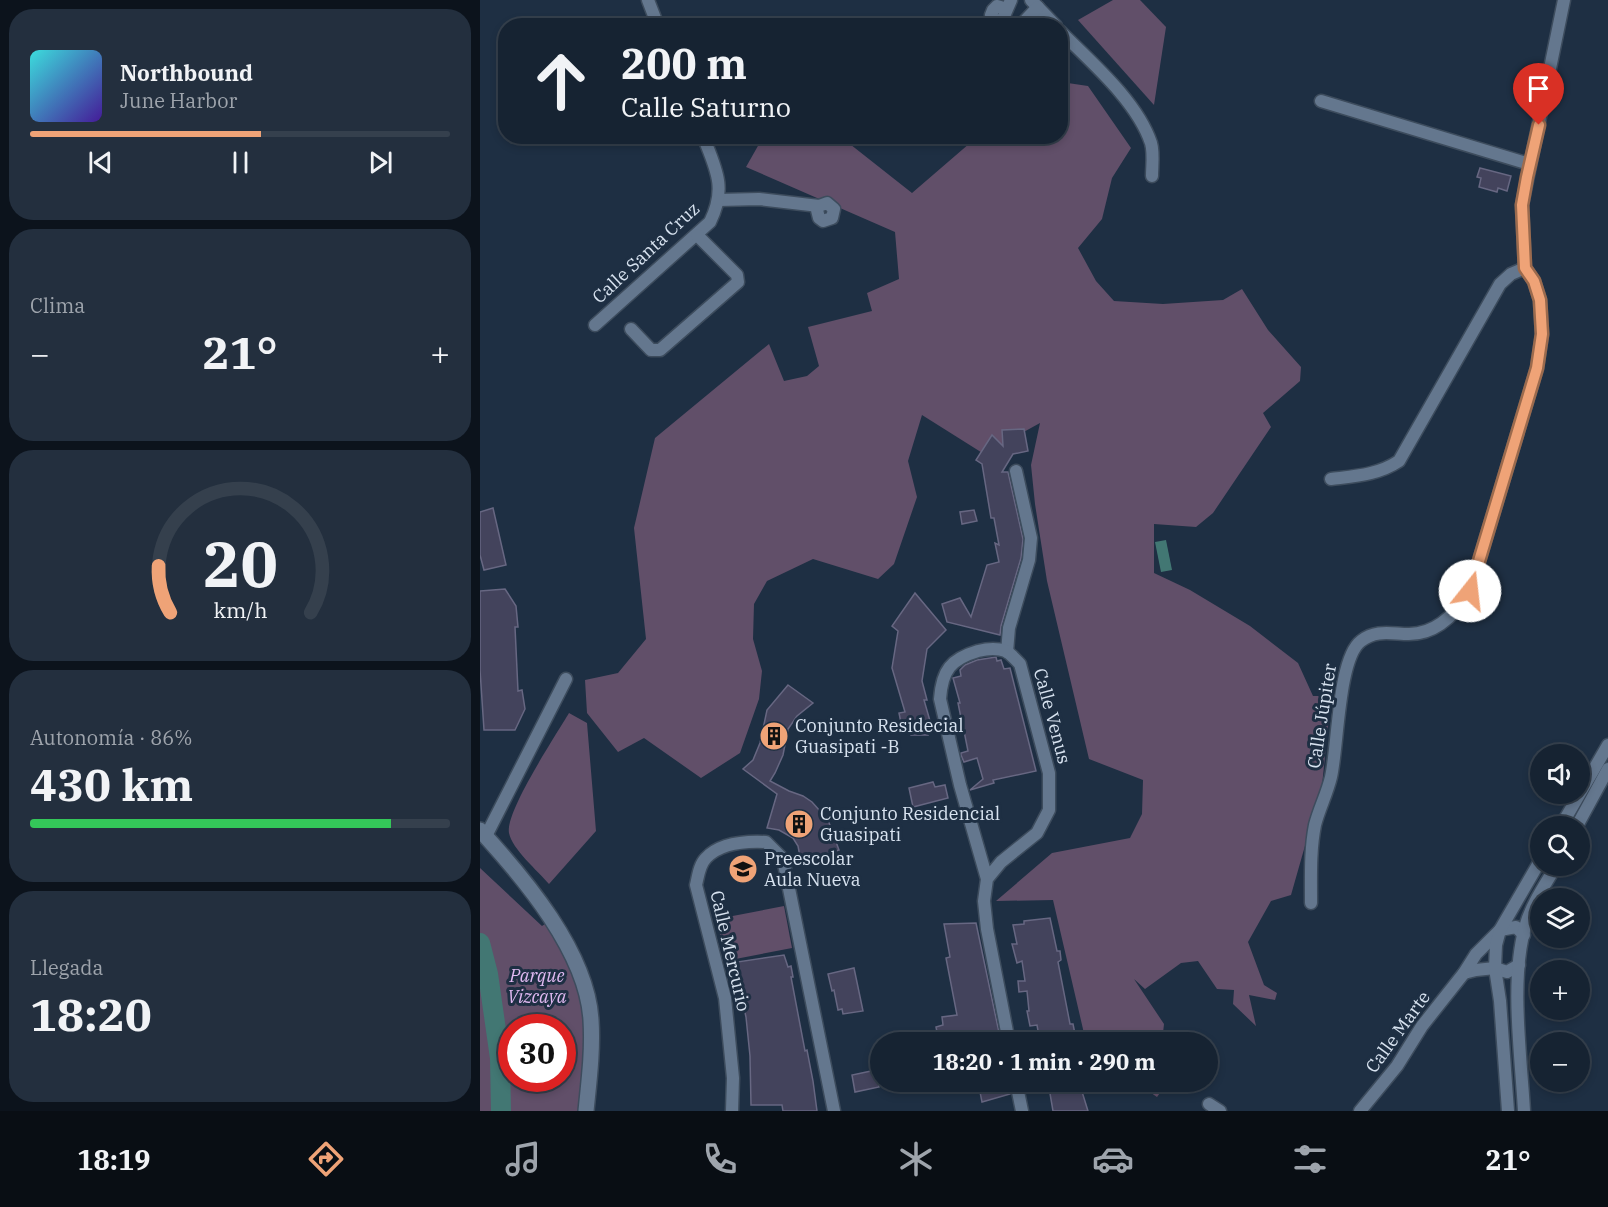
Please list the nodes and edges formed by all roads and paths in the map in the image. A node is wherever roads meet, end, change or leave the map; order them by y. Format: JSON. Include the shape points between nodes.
{"nodes":[{"id":1,"x":648,"y":0,"type":"edge"},
{"id":2,"x":1564,"y":0,"type":"edge"},
{"id":3,"x":1035,"y":4,"type":"edge"},
{"id":4,"x":655,"y":18,"type":"edge"},
{"id":5,"x":1025,"y":18,"type":"edge"},
{"id":6,"x":1048,"y":18,"type":"edge"},
{"id":7,"x":1068,"y":39,"type":"edge"},
{"id":8,"x":1321,"y":101,"type":"dead end"},
{"id":9,"x":707,"y":144,"type":"edge"},
{"id":10,"x":1529,"y":164,"type":"junction"},
{"id":11,"x":1152,"y":176,"type":"dead end"},
{"id":12,"x":719,"y":200,"type":"junction"},
{"id":13,"x":819,"y":206,"type":"dead end"},
{"id":14,"x":697,"y":235,"type":"junction"},
{"id":15,"x":1525,"y":268,"type":"junction"},
{"id":16,"x":596,"y":325,"type":"dead end"},
{"id":17,"x":631,"y":329,"type":"dead end"},
{"id":18,"x":1016,"y":471,"type":"dead end"},
{"id":19,"x":1331,"y":479,"type":"dead end"},
{"id":20,"x":1006,"y":652,"type":"junction"},
{"id":21,"x":566,"y":679,"type":"dead end"},
{"id":22,"x":1608,"y":745,"type":"edge"},
{"id":23,"x":1605,"y":765,"type":"edge"},
{"id":24,"x":1568,"y":816,"type":"edge"},
{"id":25,"x":1582,"y":816,"type":"edge"},
{"id":26,"x":483,"y":833,"type":"edge"},
{"id":27,"x":1531,"y":876,"type":"edge"},
{"id":28,"x":1550,"y":876,"type":"edge"},
{"id":29,"x":987,"y":879,"type":"junction"},
{"id":30,"x":1311,"y":903,"type":"dead end"},
{"id":31,"x":1500,"y":930,"type":"junction"},
{"id":32,"x":1524,"y":935,"type":"junction"},
{"id":33,"x":1519,"y":965,"type":"junction"},
{"id":34,"x":1495,"y":968,"type":"junction"},
{"id":35,"x":1464,"y":974,"type":"junction"},
{"id":36,"x":1007,"y":1032,"type":"edge"},
{"id":37,"x":1018,"y":1092,"type":"edge"},
{"id":38,"x":1209,"y":1104,"type":"dead end"},
{"id":39,"x":586,"y":1111,"type":"edge"},
{"id":40,"x":732,"y":1111,"type":"edge"},
{"id":41,"x":834,"y":1111,"type":"edge"},
{"id":42,"x":1022,"y":1111,"type":"edge"},
{"id":43,"x":1220,"y":1111,"type":"edge"},
{"id":44,"x":1360,"y":1111,"type":"edge"},
{"id":45,"x":1508,"y":1111,"type":"edge"},
{"id":46,"x":1524,"y":1111,"type":"edge"}],
"edges":[{"from":1,"to":4,"type":"street"},
{"from":2,"to":10,"type":"street"},
{"from":3,"to":5,"type":"street"},
{"from":3,"to":6,"type":"street"},
{"from":7,"to":11,"type":"street","via":[[1134,113],[1151,145]]},
{"from":8,"to":10,"type":"street"},
{"from":9,"to":12,"type":"street","name":"Calle Santa Cruz","via":[[720,185]]},
{"from":10,"to":15,"type":"street","via":[[1522,205]]},
{"from":12,"to":13,"type":"street","via":[[759,199]]},
{"from":12,"to":14,"type":"street","name":"Calle Santa Cruz","via":[[710,222]]},
{"from":14,"to":16,"type":"street","name":"Calle Santa Cruz"},
{"from":14,"to":17,"type":"street","via":[[737,275],[738,282],[660,350],[651,350]]},
{"from":15,"to":19,"type":"street","via":[[1500,284],[1399,461],[1376,472]]},
{"from":15,"to":30,"type":"street","name":"Calle Júpiter","via":[[1540,300],[1542,334],[1537,368],[1470,591],[1460,607],[1439,624],[1412,634],[1380,632],[1359,642],[1351,651],[1331,778],[1315,826]]},
{"from":18,"to":20,"type":"street","via":[[1031,538]]},
{"from":20,"to":29,"type":"street","name":"Calle Venus","via":[[1020,664],[1050,773],[1049,810],[1037,833],[1001,862]]},
{"from":20,"to":29,"type":"street","via":[[984,649],[959,657],[941,687],[951,746]]},
{"from":21,"to":26,"type":"street"},
{"from":22,"to":23,"type":"street"},
{"from":23,"to":24,"type":"street"},
{"from":23,"to":25,"type":"street"},
{"from":26,"to":39,"type":"street","via":[[556,927],[580,973],[591,1019]]},
{"from":27,"to":31,"type":"street"},
{"from":28,"to":32,"type":"street","via":[[1530,912]]},
{"from":29,"to":36,"type":"street","via":[[987,929]]},
{"from":31,"to":32,"type":"street","via":[[1516,927]]},
{"from":31,"to":34,"type":"street"},
{"from":31,"to":35,"type":"street","name":"Calle Marte","via":[[1476,954]]},
{"from":32,"to":33,"type":"street"},
{"from":33,"to":34,"type":"street","via":[[1507,972]]},
{"from":33,"to":46,"type":"street"},
{"from":34,"to":35,"type":"street"},
{"from":34,"to":45,"type":"street"},
{"from":35,"to":44,"type":"street","name":"Calle Marte"},
{"from":37,"to":42,"type":"street"},
{"from":38,"to":43,"type":"street"},
{"from":40,"to":41,"type":"street","name":"Calle Mercurio","via":[[733,1078],[725,998],[696,885],[705,859],[724,847],[754,841],[766,842],[783,859]]}]}
